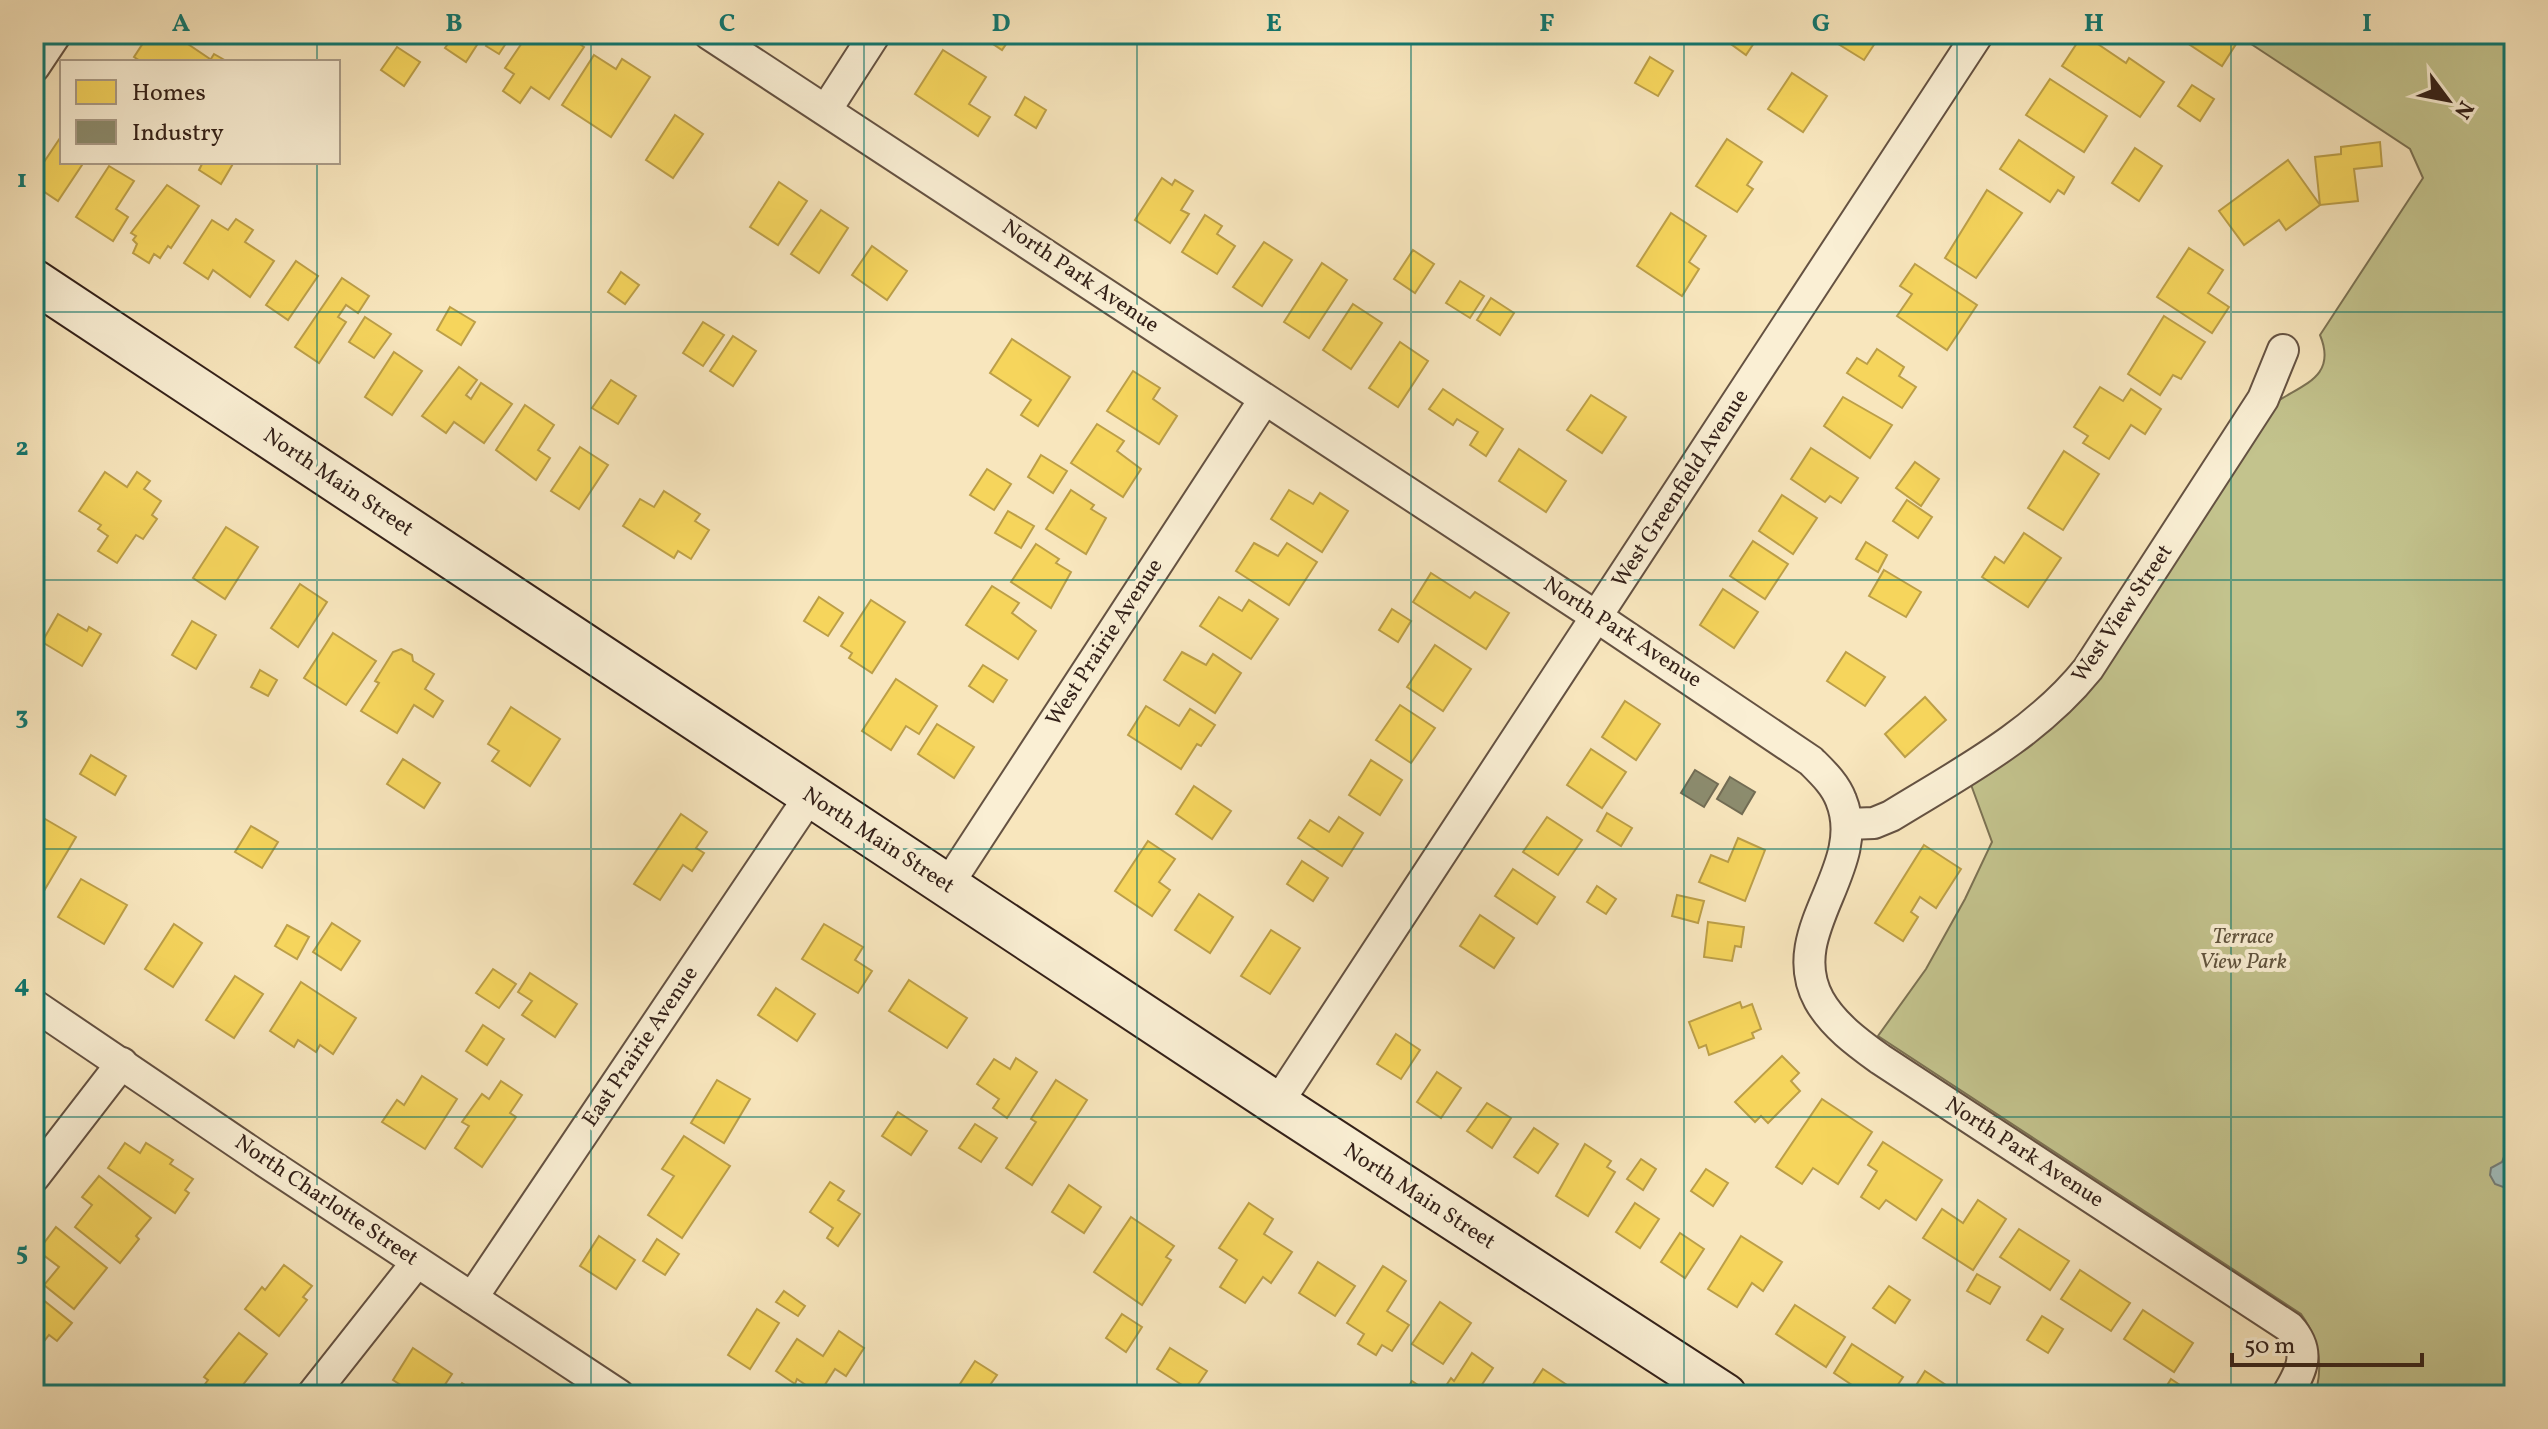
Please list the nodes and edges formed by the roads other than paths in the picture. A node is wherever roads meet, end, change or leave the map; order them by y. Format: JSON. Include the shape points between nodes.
{"nodes":[{"id":1,"x":56,"y":34,"type":"edge"},
{"id":2,"x":709,"y":34,"type":"edge"},
{"id":3,"x":875,"y":34,"type":"edge"},
{"id":4,"x":1978,"y":34,"type":"edge"},
{"id":5,"x":34,"y":67,"type":"edge"},
{"id":6,"x":826,"y":110,"type":"junction"},
{"id":7,"x":34,"y":281,"type":"edge"},
{"id":8,"x":2283,"y":350,"type":"dead end"},
{"id":9,"x":1264,"y":400,"type":"junction"},
{"id":10,"x":1597,"y":617,"type":"junction"},
{"id":11,"x":810,"y":796,"type":"junction"},
{"id":12,"x":1847,"y":824,"type":"junction"},
{"id":13,"x":947,"y":886,"type":"junction"},
{"id":14,"x":34,"y":1005,"type":"edge"},
{"id":15,"x":122,"y":1063,"type":"junction"},
{"id":16,"x":1277,"y":1104,"type":"junction"},
{"id":17,"x":34,"y":1177,"type":"edge"},
{"id":18,"x":417,"y":1262,"type":"junction"},
{"id":19,"x":472,"y":1298,"type":"junction"},
{"id":20,"x":1682,"y":1384,"type":"edge"},
{"id":21,"x":312,"y":1395,"type":"edge"},
{"id":22,"x":619,"y":1395,"type":"edge"},
{"id":23,"x":1725,"y":1395,"type":"edge"},
{"id":24,"x":2287,"y":1395,"type":"edge"}],
"edges":[{"from":1,"to":5,"type":"street"},
{"from":2,"to":6,"type":"street","name":"North Park Avenue"},
{"from":3,"to":6,"type":"street"},
{"from":4,"to":10,"type":"street","name":"West Greenfield Avenue"},
{"from":6,"to":9,"type":"street","name":"North Park Avenue"},
{"from":7,"to":11,"type":"street","name":"North Main Street"},
{"from":8,"to":12,"type":"street","name":"West View Street","via":[[2263,399],[2072,690],[2021,734],[1891,816]]},
{"from":9,"to":10,"type":"street","name":"North Park Avenue"},
{"from":9,"to":13,"type":"street","name":"West Prairie Avenue"},
{"from":10,"to":12,"type":"street","name":"North Park Avenue","via":[[1811,761],[1828,778]]},
{"from":10,"to":16,"type":"street","name":"West Greenfield Avenue"},
{"from":11,"to":13,"type":"street","name":"North Main Street"},
{"from":11,"to":19,"type":"street","name":"East Prairie Avenue"},
{"from":12,"to":24,"type":"street","name":"North Park Avenue","via":[[1844,855],[1810,954],[1819,1001],[1840,1027],[1880,1059],[2289,1327],[2300,1338],[2303,1353]]},
{"from":13,"to":16,"type":"street","name":"North Main Street"},
{"from":14,"to":15,"type":"street","name":"North Charlotte Street"},
{"from":15,"to":17,"type":"street"},
{"from":15,"to":18,"type":"street","name":"North Charlotte Street"},
{"from":16,"to":20,"type":"street","name":"North Main Street"},
{"from":18,"to":19,"type":"street","name":"North Charlotte Street"},
{"from":18,"to":21,"type":"street"},
{"from":19,"to":22,"type":"street","name":"North Charlotte Street"},
{"from":20,"to":23,"type":"street","name":"North Main Street"}]}
